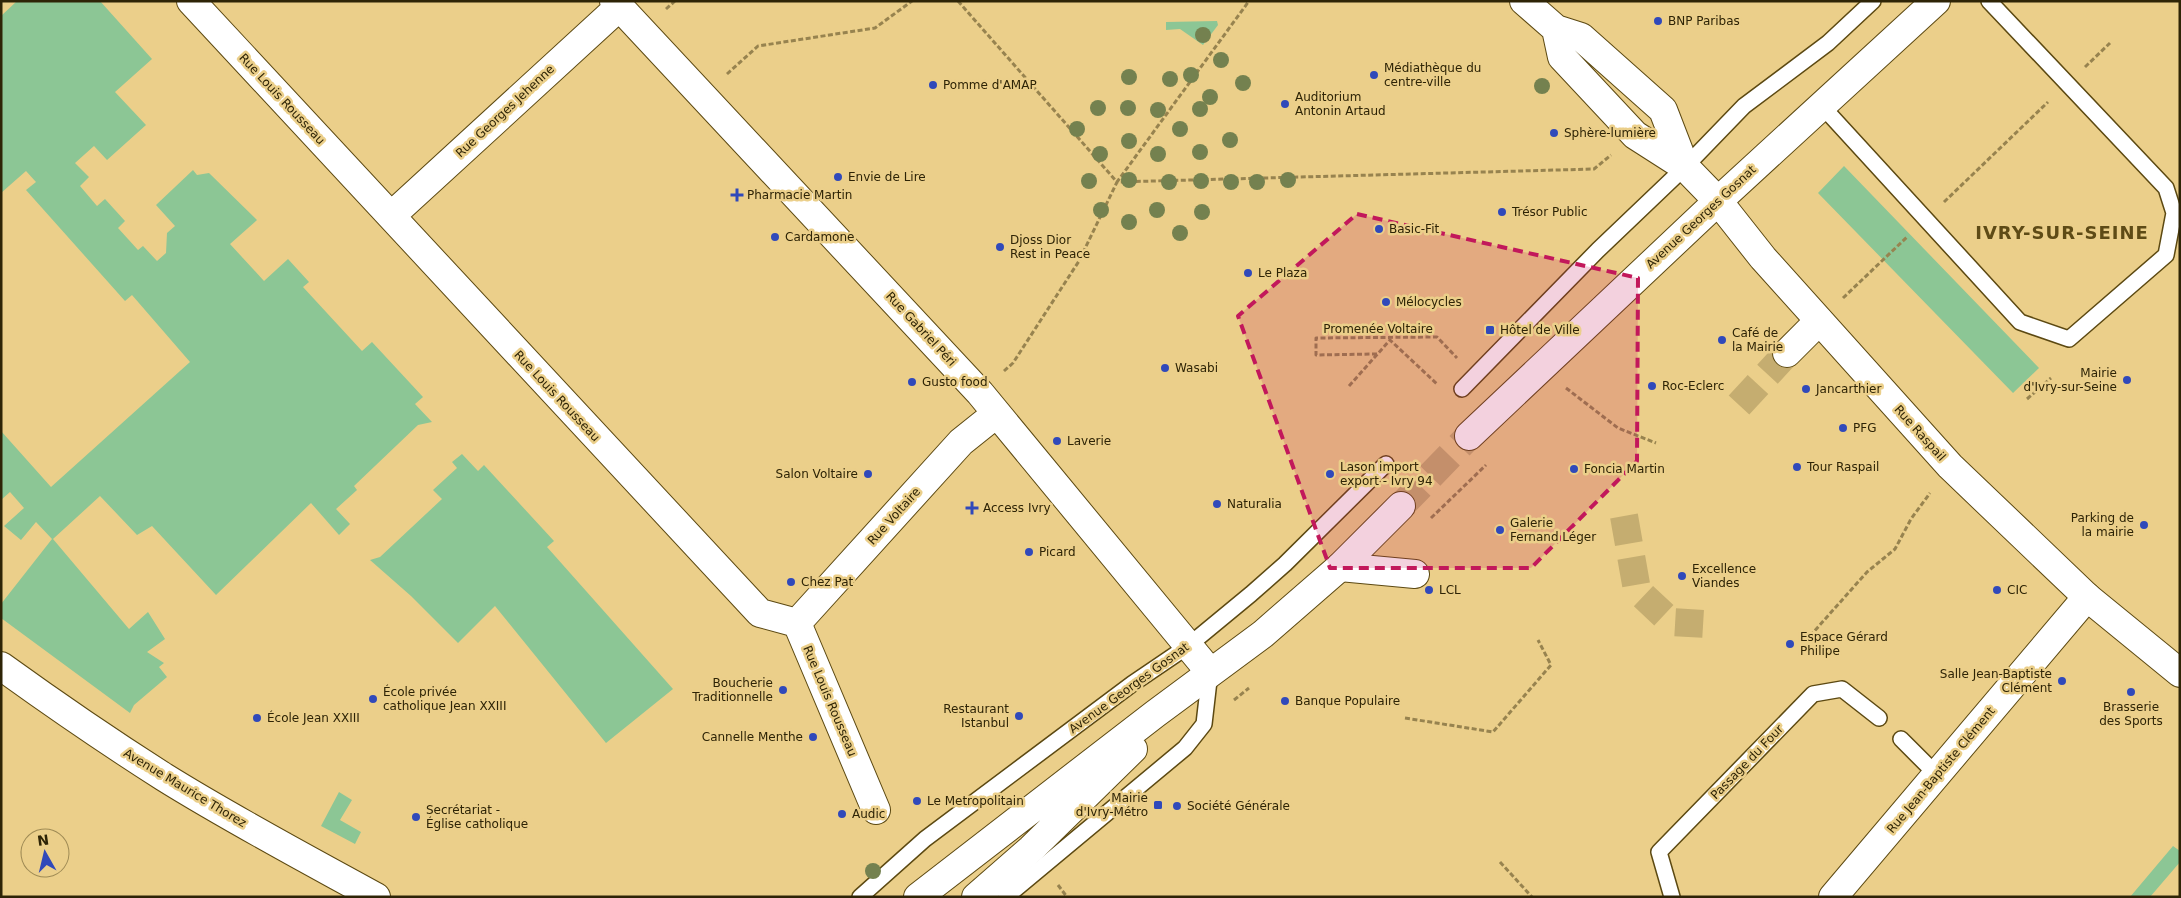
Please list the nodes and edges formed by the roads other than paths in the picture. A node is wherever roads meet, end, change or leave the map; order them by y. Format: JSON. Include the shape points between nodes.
{"nodes":[{"id":1,"x":191,"y":1,"type":"edge"},
{"id":2,"x":1524,"y":1,"type":"edge"},
{"id":3,"x":1873,"y":1,"type":"edge"},
{"id":4,"x":1936,"y":1,"type":"edge"},
{"id":5,"x":1989,"y":1,"type":"edge"},
{"id":6,"x":617,"y":4,"type":"edge"},
{"id":7,"x":1556,"y":29,"type":"junction"},
{"id":8,"x":1822,"y":106,"type":"junction"},
{"id":9,"x":1685,"y":167,"type":"junction"},
{"id":10,"x":1718,"y":201,"type":"junction"},
{"id":11,"x":391,"y":216,"type":"junction"},
{"id":12,"x":1819,"y":321,"type":"junction"},
{"id":13,"x":1787,"y":353,"type":"tunnel mouth"},
{"id":14,"x":1462,"y":389,"type":"dead end"},
{"id":15,"x":996,"y":414,"type":"junction"},
{"id":16,"x":1469,"y":436,"type":"tunnel mouth"},
{"id":17,"x":1386,"y":464,"type":"dead end"},
{"id":18,"x":1401,"y":506,"type":"tunnel mouth"},
{"id":19,"x":1340,"y":567,"type":"junction"},
{"id":20,"x":1415,"y":574,"type":"dead end"},
{"id":21,"x":2087,"y":597,"type":"junction"},
{"id":22,"x":797,"y":623,"type":"junction"},
{"id":23,"x":1188,"y":646,"type":"junction"},
{"id":24,"x":1,"y":666,"type":"edge"},
{"id":25,"x":1210,"y":672,"type":"junction"},
{"id":26,"x":2180,"y":674,"type":"edge"},
{"id":27,"x":1879,"y":718,"type":"dead end"},
{"id":28,"x":1901,"y":739,"type":"dead end"},
{"id":29,"x":1937,"y":775,"type":"junction"},
{"id":30,"x":876,"y":810,"type":"dead end"},
{"id":31,"x":376,"y":897,"type":"edge"},
{"id":32,"x":860,"y":897,"type":"edge"},
{"id":33,"x":918,"y":897,"type":"edge"},
{"id":34,"x":976,"y":897,"type":"edge"},
{"id":35,"x":1006,"y":897,"type":"edge"},
{"id":36,"x":1672,"y":897,"type":"edge"},
{"id":37,"x":1833,"y":897,"type":"edge"}],
"edges":[{"from":1,"to":11,"type":"street","name":"Rue Louis Rousseau"},
{"from":2,"to":7,"type":"street"},
{"from":3,"to":9,"type":"lane","via":[[1828,43],[1744,106]]},
{"from":4,"to":8,"type":"street","name":"Avenue Georges Gosnat"},
{"from":5,"to":8,"type":"lane","via":[[2166,188],[2174,213],[2166,255],[2069,339],[2020,322]]},
{"from":6,"to":11,"type":"street","name":"Rue Georges Jehenne"},
{"from":6,"to":15,"type":"street","name":"Rue Gabriel Péri","via":[[980,393]]},
{"from":7,"to":9,"type":"street","via":[[1562,57],[1635,135]]},
{"from":7,"to":9,"type":"street","via":[[1581,37],[1663,110]]},
{"from":8,"to":10,"type":"street","name":"Avenue Georges Gosnat"},
{"from":9,"to":10,"type":"street","name":"Rue Raspail"},
{"from":9,"to":14,"type":"lane","via":[[1598,250]]},
{"from":10,"to":12,"type":"street","name":"Rue Raspail"},
{"from":10,"to":16,"type":"street","name":"Avenue Georges Gosnat"},
{"from":11,"to":22,"type":"street","name":"Rue Louis Rousseau","via":[[760,613]]},
{"from":12,"to":13,"type":"street"},
{"from":12,"to":21,"type":"street","name":"Rue Raspail","via":[[1950,466]]},
{"from":15,"to":22,"type":"street","name":"Rue Voltaire","via":[[961,442]]},
{"from":15,"to":23,"type":"street","name":"Rue Gabriel Péri"},
{"from":17,"to":23,"type":"lane","name":"Avenue Georges Gosnat","via":[[1285,564]]},
{"from":18,"to":19,"type":"street"},
{"from":19,"to":20,"type":"street"},
{"from":19,"to":25,"type":"street","via":[[1263,634]]},
{"from":21,"to":26,"type":"street","name":"Rue Raspail"},
{"from":21,"to":29,"type":"street","name":"Rue Jean-Baptiste Clément"},
{"from":22,"to":30,"type":"street","name":"Rue Louis Rousseau"},
{"from":23,"to":25,"type":"street","name":"Rue Gabriel Péri"},
{"from":23,"to":32,"type":"lane","name":"Avenue Georges Gosnat","via":[[925,839]]},
{"from":24,"to":31,"type":"street","name":"Avenue Maurice Thorez","via":[[166,778]]},
{"from":25,"to":33,"type":"street"},
{"from":25,"to":34,"type":"street","via":[[1030,849]]},
{"from":25,"to":35,"type":"lane","via":[[1204,724],[1185,748]]},
{"from":27,"to":36,"type":"lane","name":"Passage du Four","via":[[1842,689],[1813,694],[1659,852]]},
{"from":28,"to":29,"type":"lane"},
{"from":29,"to":37,"type":"street","name":"Rue Jean-Baptiste Clément"}]}
